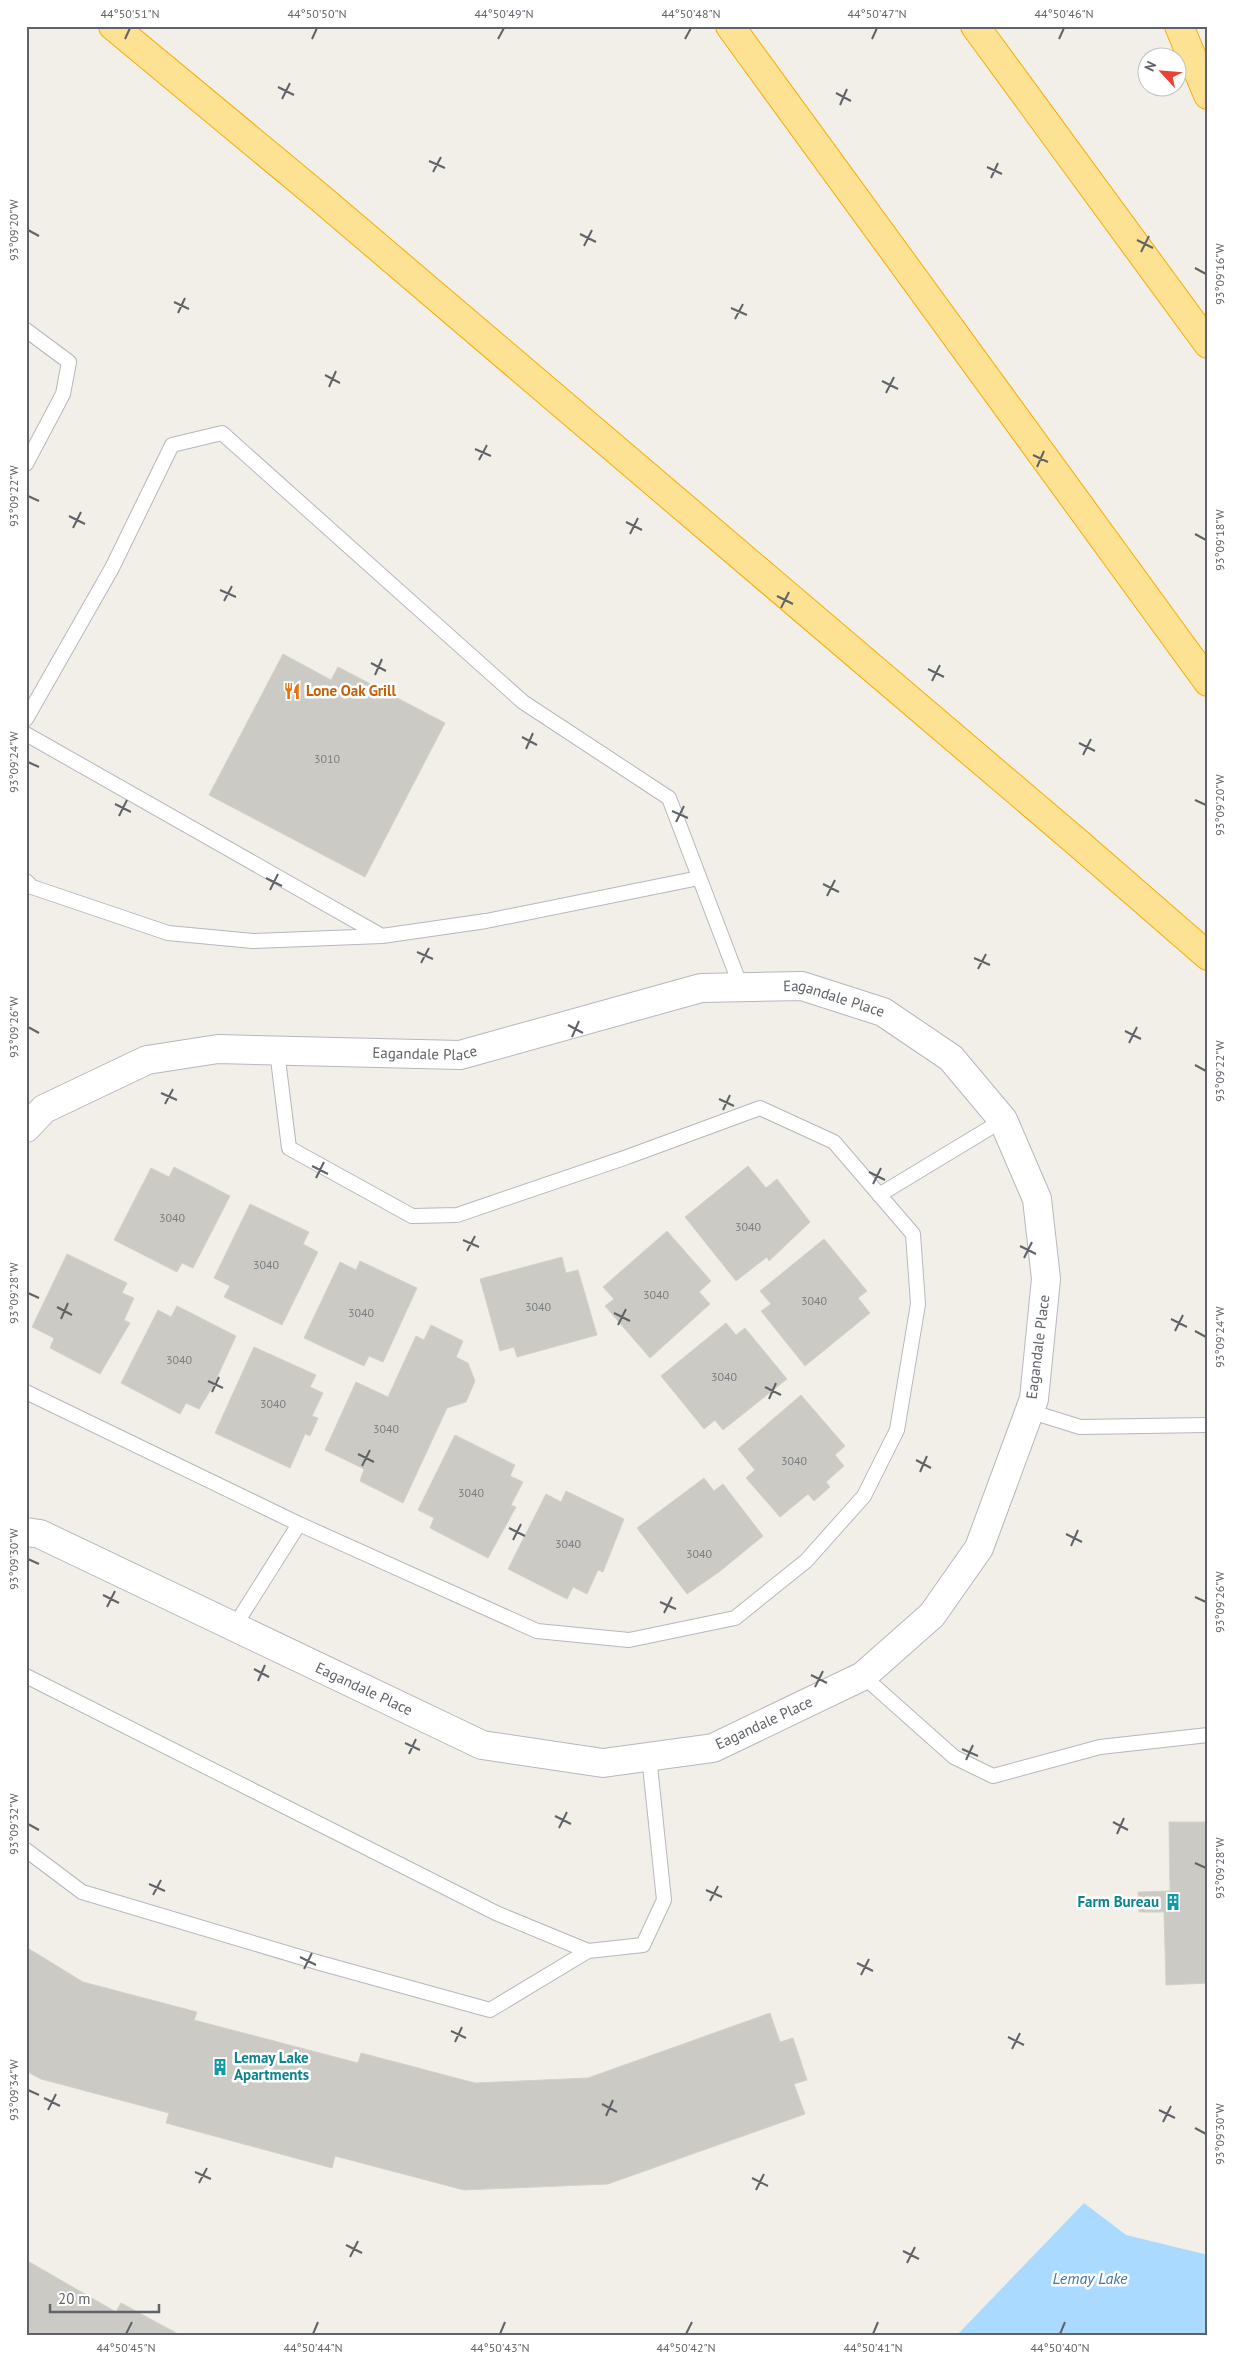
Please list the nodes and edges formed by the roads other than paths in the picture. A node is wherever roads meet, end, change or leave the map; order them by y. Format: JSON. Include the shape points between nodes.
{"nodes":[{"id":1,"x":113,"y":26,"type":"edge"},
{"id":2,"x":730,"y":26,"type":"edge"},
{"id":3,"x":975,"y":26,"type":"edge"},
{"id":4,"x":1179,"y":26,"type":"edge"},
{"id":5,"x":1208,"y":95,"type":"edge"},
{"id":6,"x":26,"y":330,"type":"edge"},
{"id":7,"x":1208,"y":344,"type":"edge"},
{"id":8,"x":26,"y":464,"type":"edge"},
{"id":9,"x":1208,"y":682,"type":"edge"},
{"id":10,"x":26,"y":718,"type":"edge"},
{"id":11,"x":26,"y":734,"type":"edge"},
{"id":12,"x":699,"y":878,"type":"junction"},
{"id":13,"x":26,"y":881,"type":"edge"},
{"id":14,"x":382,"y":936,"type":"junction"},
{"id":15,"x":1208,"y":956,"type":"edge"},
{"id":16,"x":741,"y":987,"type":"junction"},
{"id":17,"x":277,"y":1051,"type":"junction"},
{"id":18,"x":1003,"y":1120,"type":"junction"},
{"id":19,"x":26,"y":1128,"type":"edge"},
{"id":20,"x":879,"y":1195,"type":"junction"},
{"id":21,"x":26,"y":1392,"type":"edge"},
{"id":22,"x":1029,"y":1412,"type":"junction"},
{"id":23,"x":1208,"y":1425,"type":"edge"},
{"id":24,"x":299,"y":1524,"type":"junction"},
{"id":25,"x":26,"y":1532,"type":"edge"},
{"id":26,"x":234,"y":1627,"type":"junction"},
{"id":27,"x":26,"y":1676,"type":"edge"},
{"id":28,"x":863,"y":1676,"type":"junction"},
{"id":29,"x":1208,"y":1735,"type":"edge"},
{"id":30,"x":649,"y":1756,"type":"junction"},
{"id":31,"x":26,"y":1850,"type":"edge"},
{"id":32,"x":588,"y":1951,"type":"junction"}],
"edges":[{"from":1,"to":15,"type":"highway","via":[[318,196]]},
{"from":2,"to":9,"type":"highway"},
{"from":3,"to":7,"type":"highway"},
{"from":4,"to":5,"type":"highway"},
{"from":6,"to":8,"type":"lane","via":[[69,362],[63,394]]},
{"from":10,"to":12,"type":"lane","via":[[112,568],[172,445],[222,433],[522,702],[669,798]]},
{"from":11,"to":14,"type":"lane"},
{"from":12,"to":14,"type":"lane","via":[[486,921]]},
{"from":12,"to":16,"type":"lane"},
{"from":13,"to":14,"type":"lane","via":[[32,888],[168,933],[253,941]]},
{"from":16,"to":17,"type":"street","name":"Eagandale Place","via":[[701,988],[460,1055]]},
{"from":16,"to":18,"type":"street","name":"Eagandale Place","via":[[802,986],[883,1012],[952,1058]]},
{"from":17,"to":19,"type":"street","name":"Eagandale Place","via":[[218,1049],[146,1060],[44,1109]]},
{"from":17,"to":20,"type":"lane","via":[[289,1148],[412,1216],[457,1215],[760,1108],[834,1142]]},
{"from":18,"to":20,"type":"lane"},
{"from":18,"to":22,"type":"street","name":"Eagandale Place","via":[[1037,1199],[1046,1279],[1034,1399]]},
{"from":20,"to":24,"type":"lane","via":[[913,1234],[918,1304],[897,1430],[864,1496],[806,1561],[735,1618],[629,1640],[537,1630]]},
{"from":21,"to":24,"type":"lane"},
{"from":22,"to":23,"type":"lane","via":[[1080,1427]]},
{"from":22,"to":28,"type":"street","name":"Eagandale Place","via":[[979,1548],[932,1616]]},
{"from":24,"to":26,"type":"lane"},
{"from":25,"to":26,"type":"street","name":"Eagandale Place","via":[[40,1534]]},
{"from":26,"to":30,"type":"street","name":"Eagandale Place","via":[[482,1745],[603,1763]]},
{"from":27,"to":32,"type":"lane","via":[[496,1913]]},
{"from":28,"to":29,"type":"lane","via":[[954,1757],[993,1776],[1100,1747]]},
{"from":28,"to":30,"type":"street","name":"Eagandale Place","via":[[713,1748]]},
{"from":30,"to":32,"type":"lane","via":[[664,1900],[643,1945]]},
{"from":31,"to":32,"type":"lane","via":[[82,1892],[490,2010]]}]}
